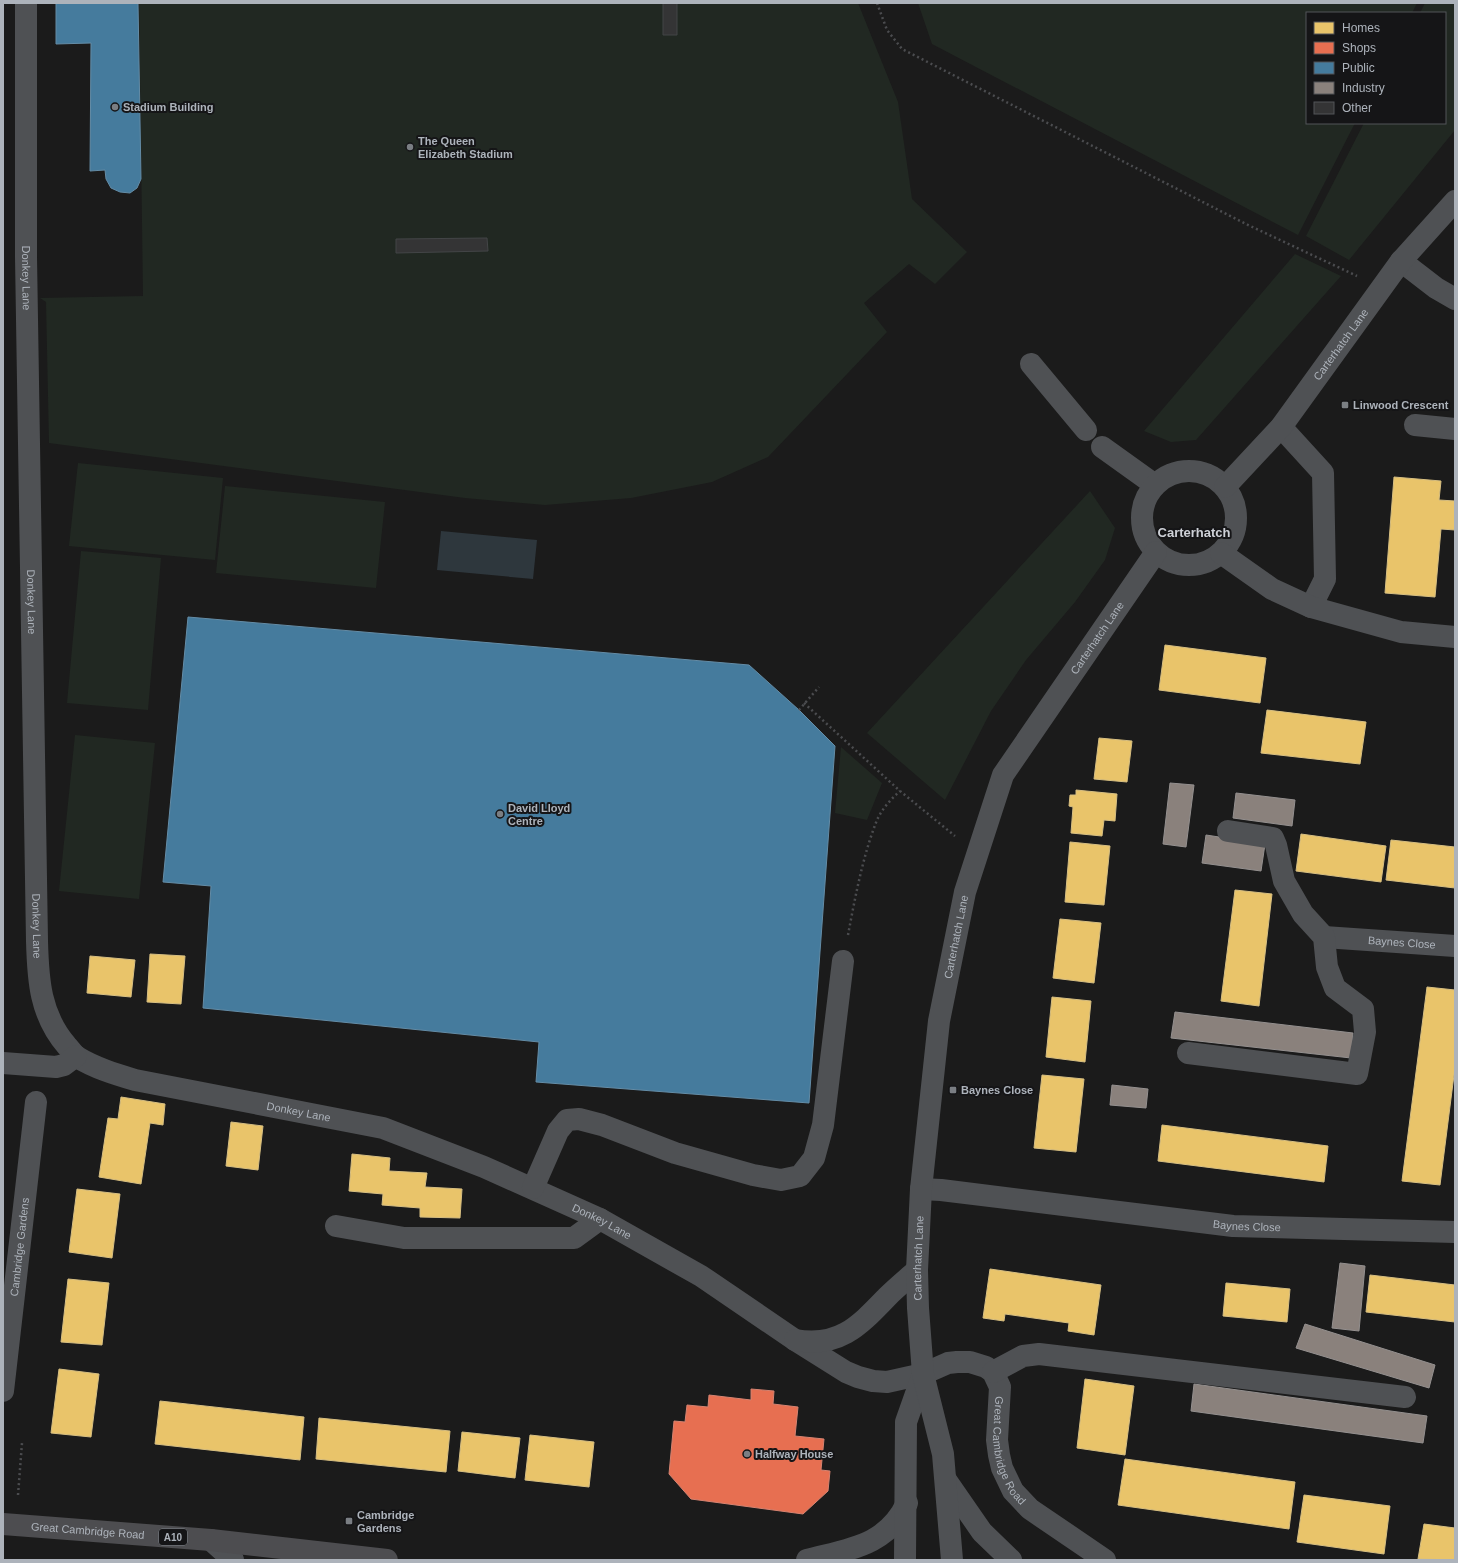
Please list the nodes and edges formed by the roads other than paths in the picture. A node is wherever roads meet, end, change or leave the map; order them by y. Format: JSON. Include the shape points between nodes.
{"nodes":[{"id":1,"x":26,"y":3,"type":"edge"},
{"id":2,"x":1455,"y":202,"type":"edge"},
{"id":3,"x":1401,"y":261,"type":"junction"},
{"id":4,"x":1455,"y":299,"type":"edge"},
{"id":5,"x":1031,"y":364,"type":"dead end"},
{"id":6,"x":1415,"y":425,"type":"dead end"},
{"id":7,"x":1280,"y":427,"type":"junction"},
{"id":8,"x":1455,"y":428,"type":"edge"},
{"id":9,"x":1086,"y":430,"type":"dead end"},
{"id":10,"x":1102,"y":447,"type":"dead end"},
{"id":11,"x":1155,"y":485,"type":"junction"},
{"id":12,"x":1224,"y":487,"type":"junction"},
{"id":13,"x":1156,"y":552,"type":"junction"},
{"id":14,"x":1221,"y":553,"type":"junction"},
{"id":15,"x":1311,"y":607,"type":"junction"},
{"id":16,"x":1455,"y":636,"type":"edge"},
{"id":17,"x":1228,"y":831,"type":"dead end"},
{"id":18,"x":1324,"y":937,"type":"junction"},
{"id":19,"x":1455,"y":946,"type":"edge"},
{"id":20,"x":843,"y":961,"type":"road end"},
{"id":21,"x":1188,"y":1053,"type":"dead end"},
{"id":22,"x":76,"y":1056,"type":"junction"},
{"id":23,"x":3,"y":1063,"type":"edge"},
{"id":24,"x":36,"y":1102,"type":"dead end"},
{"id":25,"x":533,"y":1188,"type":"junction"},
{"id":26,"x":921,"y":1189,"type":"junction"},
{"id":27,"x":600,"y":1219,"type":"junction"},
{"id":28,"x":336,"y":1226,"type":"dead end"},
{"id":29,"x":1455,"y":1232,"type":"edge"},
{"id":30,"x":918,"y":1270,"type":"junction"},
{"id":31,"x":795,"y":1340,"type":"junction"},
{"id":32,"x":993,"y":1372,"type":"junction"},
{"id":33,"x":923,"y":1374,"type":"junction"},
{"id":34,"x":3,"y":1391,"type":"edge"},
{"id":35,"x":1406,"y":1398,"type":"dead end"},
{"id":36,"x":945,"y":1479,"type":"junction"},
{"id":37,"x":907,"y":1503,"type":"junction"},
{"id":38,"x":3,"y":1524,"type":"edge"},
{"id":39,"x":211,"y":1540,"type":"junction"},
{"id":40,"x":233,"y":1560,"type":"edge"},
{"id":41,"x":386,"y":1560,"type":"edge"},
{"id":42,"x":807,"y":1560,"type":"edge"},
{"id":43,"x":905,"y":1560,"type":"edge"},
{"id":44,"x":952,"y":1560,"type":"edge"},
{"id":45,"x":1011,"y":1560,"type":"edge"},
{"id":46,"x":1105,"y":1560,"type":"edge"}],
"edges":[{"from":1,"to":22,"type":"street","name":"Donkey Lane","via":[[26,257],[38,971],[45,1011],[58,1035]]},
{"from":2,"to":3,"type":"street","name":"Carterhatch Lane"},
{"from":3,"to":4,"type":"street"},
{"from":3,"to":7,"type":"street","name":"Carterhatch Lane"},
{"from":5,"to":9,"type":"street"},
{"from":6,"to":8,"type":"street"},
{"from":7,"to":12,"type":"street","name":"Carterhatch Lane"},
{"from":7,"to":15,"type":"street","via":[[1323,473],[1325,579]]},
{"from":10,"to":11,"type":"street"},
{"from":11,"to":12,"type":"street","via":[[1168,476],[1184,471],[1201,472],[1216,479]]},
{"from":11,"to":13,"type":"street","via":[[1143,506],[1142,522],[1146,538]]},
{"from":12,"to":14,"type":"street","via":[[1233,501],[1236,517],[1234,533]]},
{"from":13,"to":14,"type":"street","via":[[1178,564],[1195,565]]},
{"from":13,"to":26,"type":"street","name":"Carterhatch Lane","via":[[1003,775],[965,892],[939,1021]]},
{"from":14,"to":15,"type":"street","via":[[1272,590]]},
{"from":15,"to":16,"type":"street","via":[[1401,632]]},
{"from":17,"to":18,"type":"street","via":[[1273,838],[1284,881],[1303,914]]},
{"from":18,"to":19,"type":"street","name":"Baynes Close"},
{"from":18,"to":21,"type":"street","via":[[1327,967],[1335,988],[1363,1009],[1365,1032],[1357,1074]]},
{"from":20,"to":25,"type":"street","via":[[823,1125],[814,1158],[800,1176],[781,1180],[753,1175],[675,1153],[633,1136],[579,1119],[567,1120],[558,1130]]},
{"from":22,"to":23,"type":"street","via":[[64,1065],[56,1067]]},
{"from":22,"to":25,"type":"street","name":"Donkey Lane","via":[[105,1071],[134,1080],[384,1128]]},
{"from":24,"to":34,"type":"street","name":"Cambridge Gardens"},
{"from":25,"to":27,"type":"street","name":"Donkey Lane"},
{"from":26,"to":29,"type":"street","name":"Baynes Close","via":[[1233,1226]]},
{"from":26,"to":30,"type":"street","name":"Carterhatch Lane"},
{"from":27,"to":28,"type":"street","via":[[574,1238],[404,1238]]},
{"from":27,"to":31,"type":"street","name":"Donkey Lane","via":[[701,1276]]},
{"from":30,"to":31,"type":"street","name":"Donkey Lane","via":[[864,1322],[847,1333],[821,1342]]},
{"from":30,"to":33,"type":"street","name":"Carterhatch Lane"},
{"from":31,"to":33,"type":"street","name":"Donkey Lane","via":[[846,1372],[874,1382],[887,1382]]},
{"from":32,"to":33,"type":"street","via":[[977,1364],[957,1362],[948,1363]]},
{"from":32,"to":35,"type":"street","via":[[1023,1356],[1039,1354]]},
{"from":32,"to":46,"type":"street","name":"Great Cambridge Road","via":[[1000,1387],[998,1455],[1013,1491],[1030,1509]]},
{"from":33,"to":36,"type":"street","name":"Carterhatch Lane","via":[[943,1454]]},
{"from":33,"to":37,"type":"street","name":"Carterhatch Lane","via":[[906,1422]]},
{"from":36,"to":44,"type":"street","name":"Carterhatch Lane"},
{"from":36,"to":45,"type":"street","via":[[982,1532]]},
{"from":37,"to":42,"type":"street","via":[[896,1523],[880,1536],[854,1547]]},
{"from":37,"to":43,"type":"street","name":"Carterhatch Lane"},
{"from":38,"to":39,"type":"highway","name":"Great Cambridge Road","number":"A10"},
{"from":39,"to":40,"type":"street"},
{"from":39,"to":41,"type":"highway","name":"Great Cambridge Road","number":"A10"}]}
